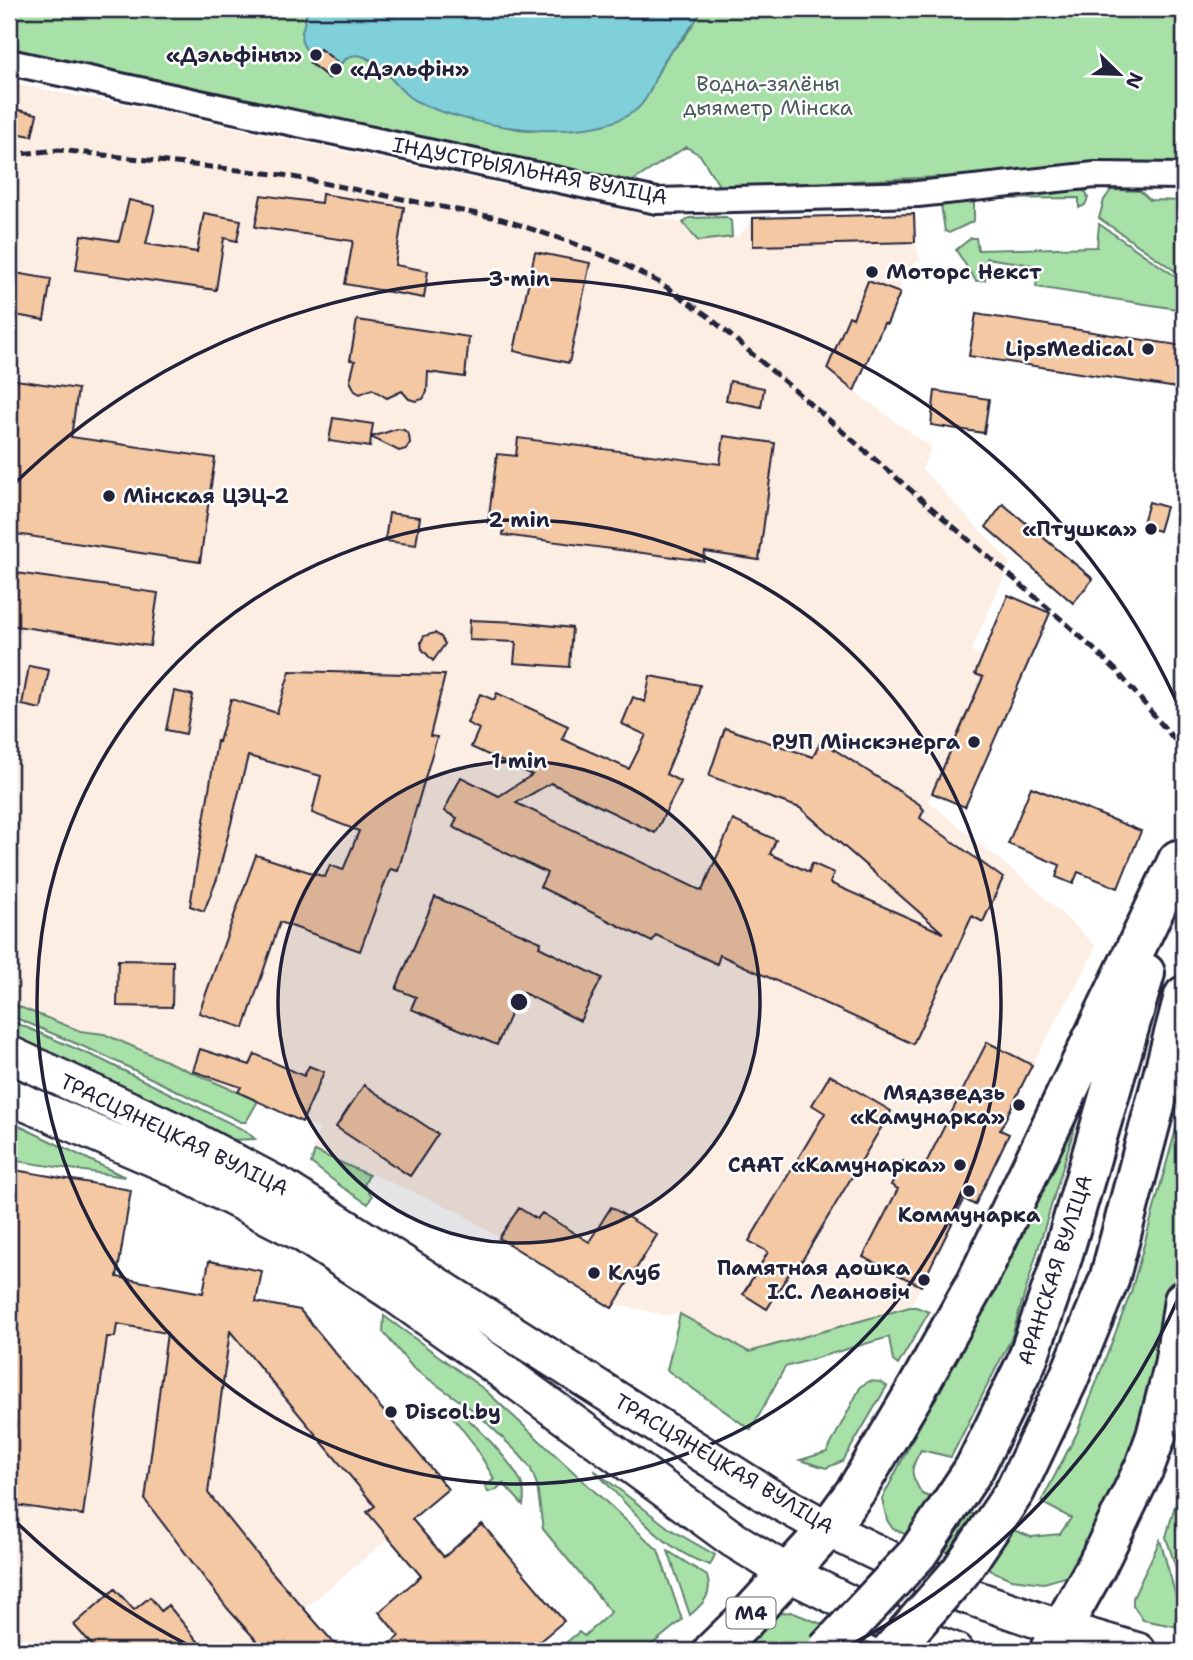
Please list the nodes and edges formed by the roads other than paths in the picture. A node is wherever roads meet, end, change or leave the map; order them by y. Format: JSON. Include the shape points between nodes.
{"nodes":[{"id":1,"x":9,"y":62,"type":"edge"},
{"id":2,"x":1184,"y":176,"type":"edge"},
{"id":3,"x":1181,"y":849,"type":"edge"},
{"id":4,"x":1184,"y":996,"type":"edge"},
{"id":5,"x":9,"y":1054,"type":"edge"},
{"id":6,"x":9,"y":1096,"type":"edge"},
{"id":7,"x":399,"y":1279,"type":"junction"},
{"id":8,"x":1184,"y":1300,"type":"edge"},
{"id":9,"x":828,"y":1529,"type":"junction"},
{"id":10,"x":788,"y":1573,"type":"junction"},
{"id":11,"x":1056,"y":1640,"type":"edge"},
{"id":12,"x":713,"y":1651,"type":"edge"},
{"id":13,"x":826,"y":1651,"type":"edge"},
{"id":14,"x":891,"y":1651,"type":"edge"},
{"id":15,"x":956,"y":1651,"type":"edge"},
{"id":16,"x":1139,"y":1651,"type":"edge"}],
"edges":[{"from":1,"to":2,"type":"street","name":"ІНДУСТРЫЯЛЬНАЯ ВУЛІЦА","via":[[657,201],[918,194],[1095,175]]},
{"from":3,"to":9,"type":"main road","via":[[977,1281],[858,1488]]},
{"from":3,"to":13,"type":"main road","name":"АРАНСКАЯ ВУЛІЦА","bridge":true,"via":[[1058,1271],[1026,1363],[974,1469],[918,1553]]},
{"from":4,"to":14,"type":"main road","bridge":true,"via":[[1109,1280],[1069,1380],[1015,1491],[961,1571]]},
{"from":5,"to":7,"type":"main road","name":"ТРАСЦЯНЕЦКАЯ ВУЛІЦА","via":[[180,1133],[284,1188]]},
{"from":6,"to":7,"type":"main road","name":"ТРАСЦЯНЕЦКАЯ ВУЛІЦА","via":[[164,1163]]},
{"from":7,"to":9,"type":"main road","name":"ТРАСЦЯНЕЦКАЯ ВУЛІЦА"},
{"from":7,"to":10,"type":"main road","name":"ТРАСЦЯНЕЦКАЯ ВУЛІЦА","via":[[734,1540]]},
{"from":8,"to":11,"type":"main road","via":[[1174,1366],[1145,1466]]},
{"from":9,"to":10,"type":"main road","number":"М4"},
{"from":9,"to":11,"type":"main road","name":"ТРАСЦЯНЕЦКАЯ ВУЛІЦА"},
{"from":10,"to":12,"type":"main road","number":"М4"},
{"from":10,"to":15,"type":"main road","name":"ТРАСЦЯНЕЦКАЯ ВУЛІЦА","via":[[917,1637]]},
{"from":11,"to":16,"type":"main road","name":"ТРАСЦЯНЕЦКАЯ ВУЛІЦА"}]}
